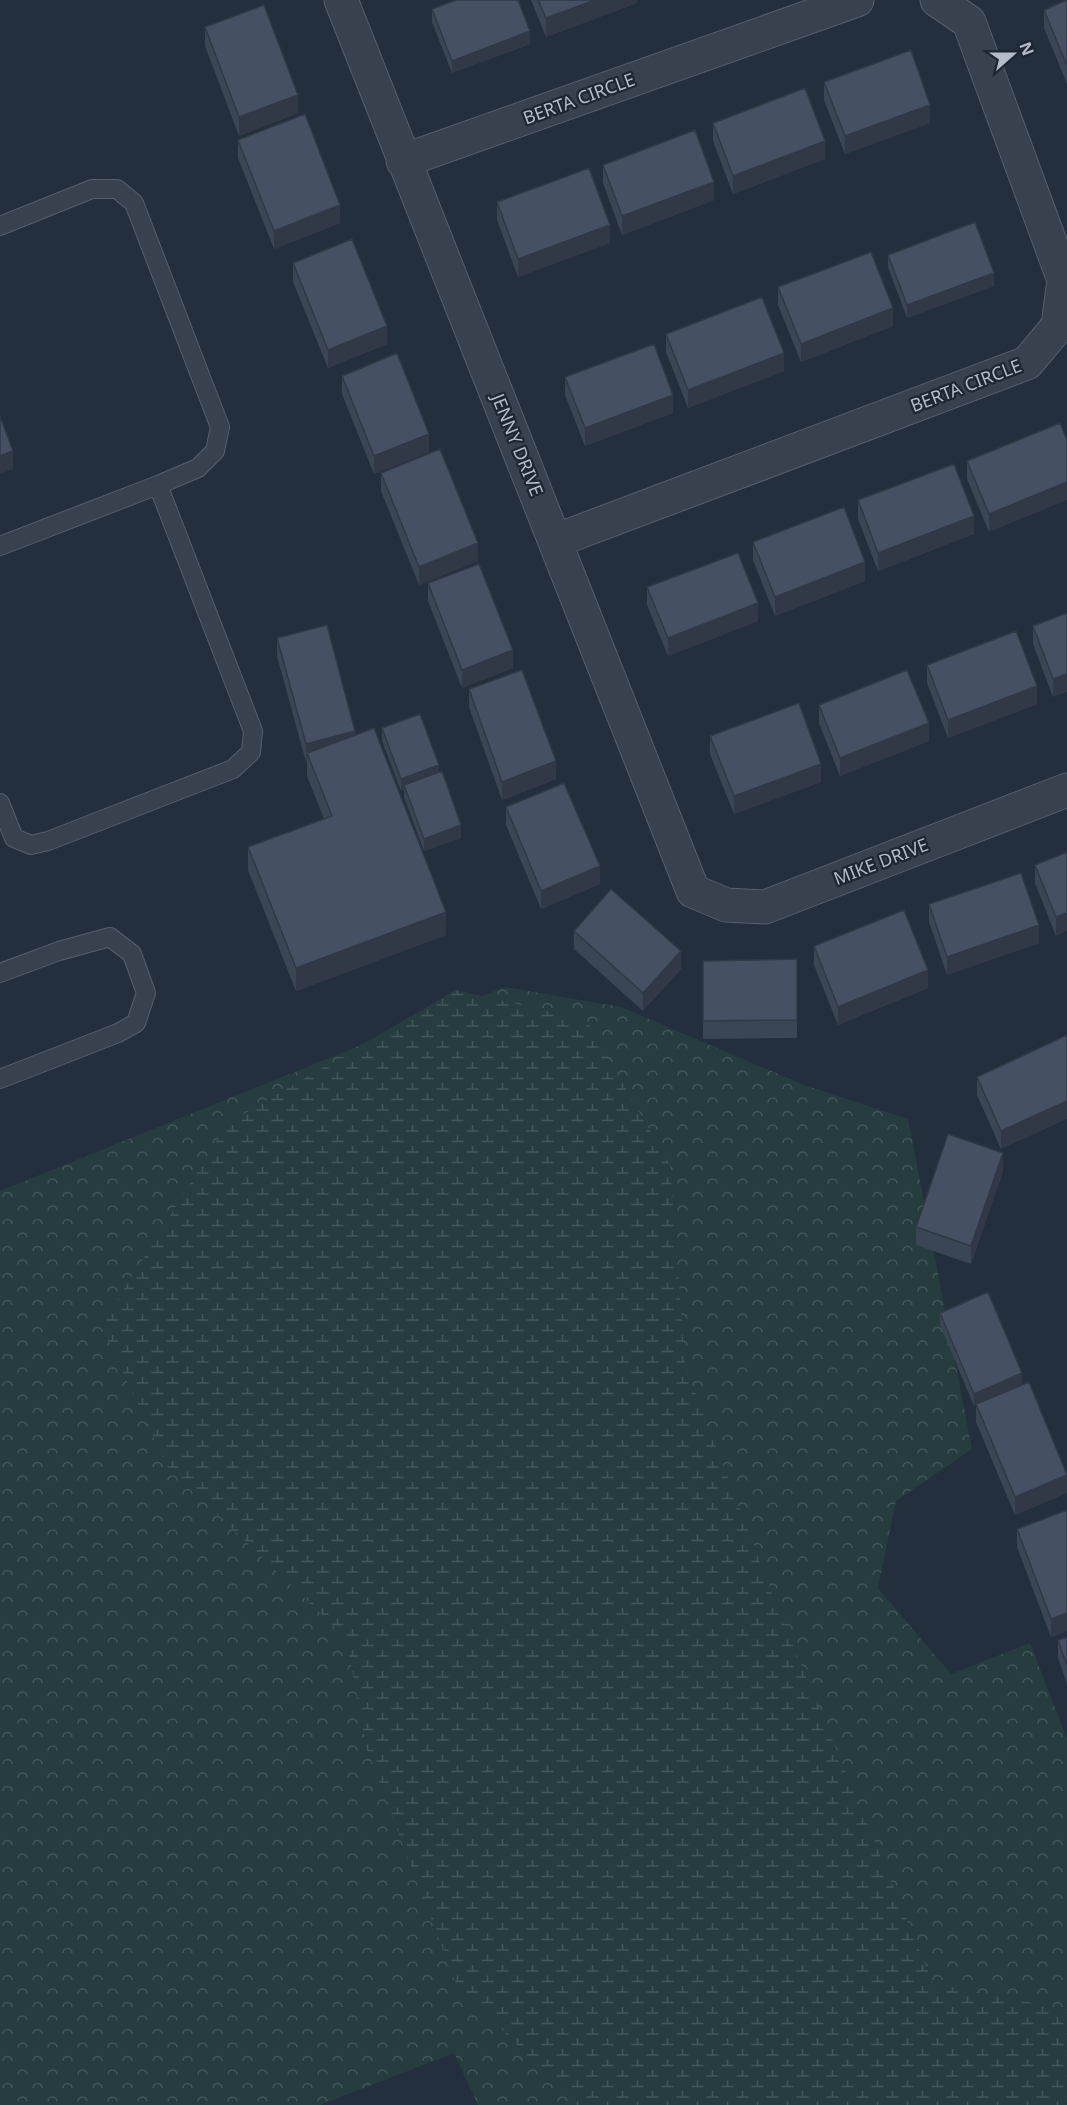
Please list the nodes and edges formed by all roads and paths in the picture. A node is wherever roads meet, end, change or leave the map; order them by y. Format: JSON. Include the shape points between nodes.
{"nodes":[{"id":1,"x":341,"y":0,"type":"edge"},
{"id":2,"x":857,"y":0,"type":"edge"},
{"id":3,"x":937,"y":0,"type":"edge"},
{"id":4,"x":403,"y":161,"type":"junction"},
{"id":5,"x":0,"y":226,"type":"edge"},
{"id":6,"x":158,"y":485,"type":"junction"},
{"id":7,"x":555,"y":541,"type":"junction"},
{"id":8,"x":0,"y":546,"type":"edge"},
{"id":9,"x":1067,"y":790,"type":"edge"},
{"id":10,"x":0,"y":803,"type":"edge"},
{"id":11,"x":693,"y":891,"type":"joint"},
{"id":12,"x":0,"y":974,"type":"edge"},
{"id":13,"x":0,"y":1079,"type":"edge"}],
"edges":[{"from":1,"to":4,"type":"street","name":"JENNY DRIVE"},
{"from":2,"to":4,"type":"street","name":"BERTA CIRCLE"},
{"from":3,"to":7,"type":"street","name":"BERTA CIRCLE","via":[[969,22],[1064,280],[1058,326],[1027,363]]},
{"from":4,"to":7,"type":"street","name":"JENNY DRIVE"},
{"from":5,"to":6,"type":"lane","via":[[92,189],[117,189],[134,203],[220,427],[215,451],[198,468]]},
{"from":6,"to":8,"type":"lane"},
{"from":6,"to":10,"type":"lane","via":[[253,731],[251,752],[233,769],[31,845],[14,838]]},
{"from":7,"to":11,"type":"street","name":"JENNY DRIVE"},
{"from":9,"to":11,"type":"street","name":"MIKE DRIVE","via":[[765,907],[726,905]]},
{"from":12,"to":13,"type":"lane","via":[[59,951],[111,937],[132,954],[146,993],[136,1023]]}]}
